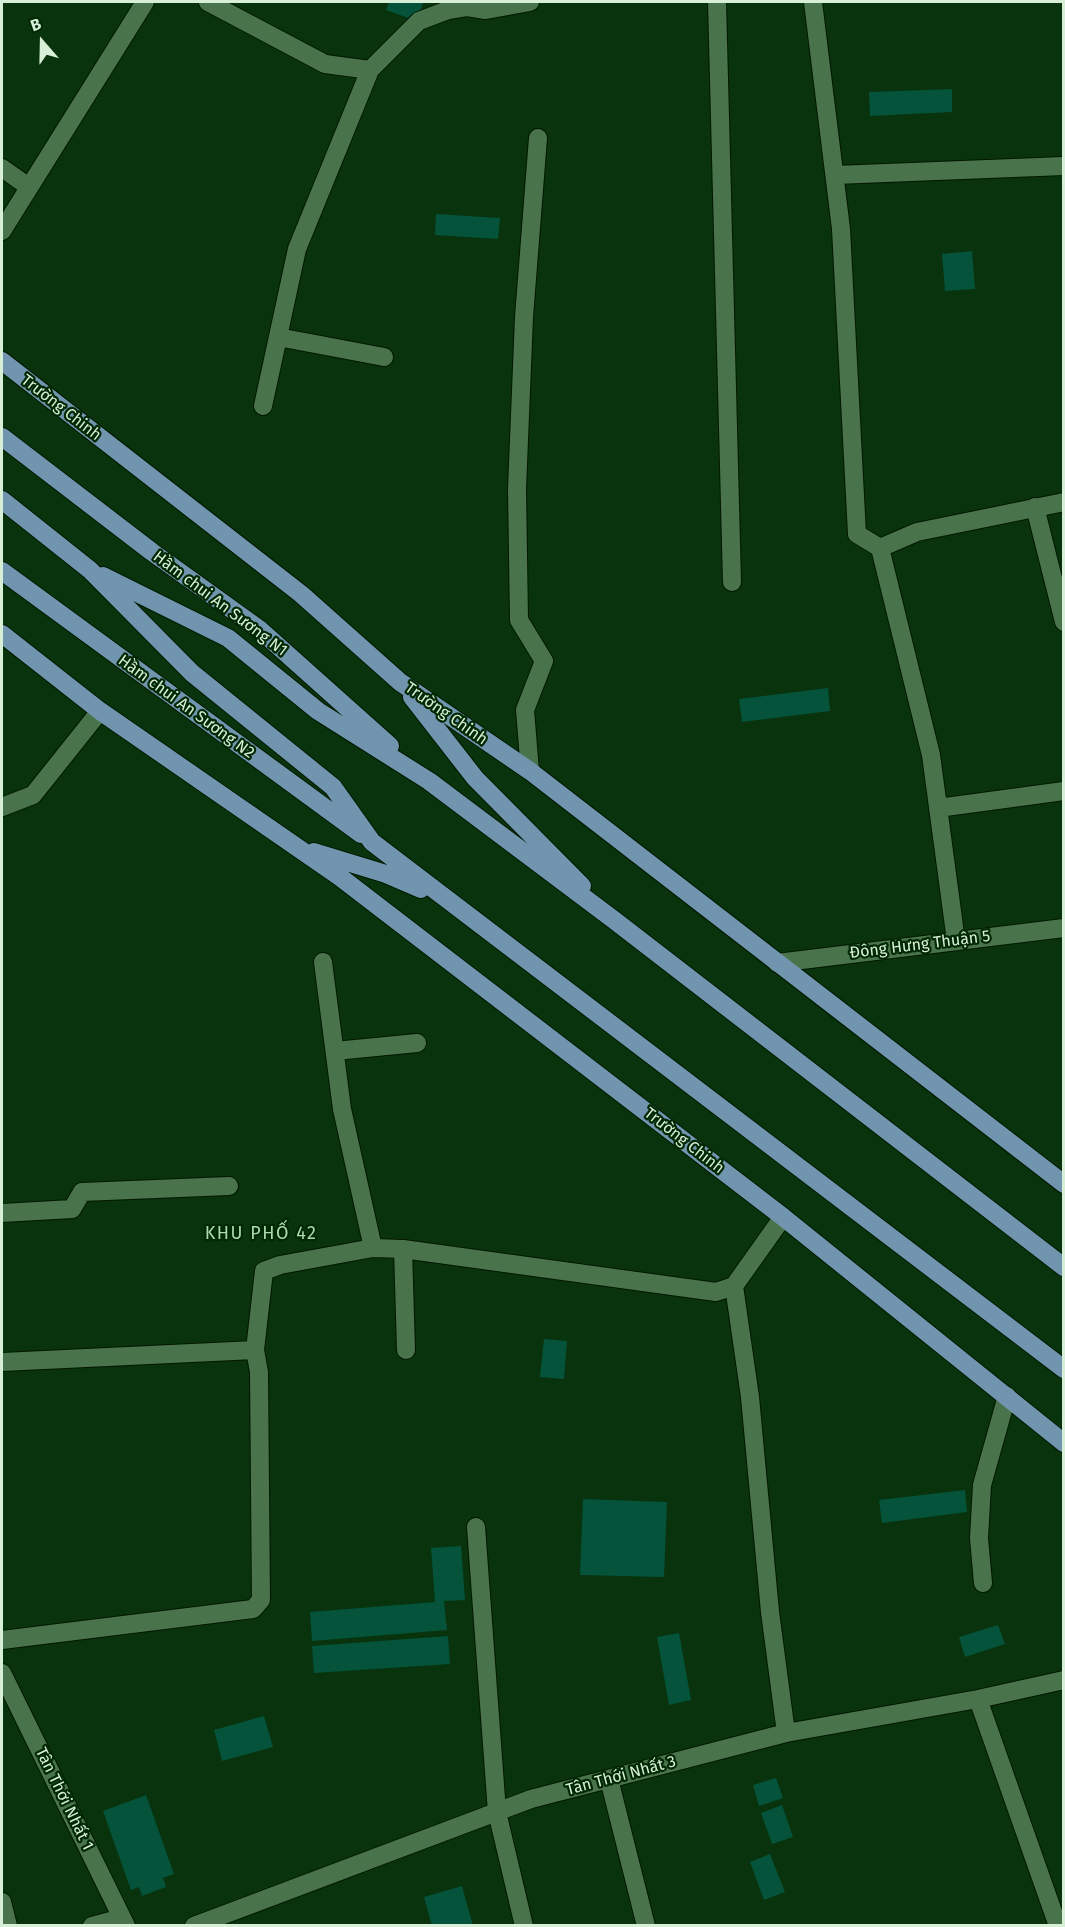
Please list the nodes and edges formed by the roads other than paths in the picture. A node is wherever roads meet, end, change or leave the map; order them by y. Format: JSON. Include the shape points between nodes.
{"nodes":[{"id":1,"x":145,"y":2,"type":"edge"},
{"id":2,"x":208,"y":2,"type":"edge"},
{"id":3,"x":530,"y":2,"type":"edge"},
{"id":4,"x":717,"y":2,"type":"edge"},
{"id":5,"x":813,"y":2,"type":"edge"},
{"id":6,"x":370,"y":70,"type":"junction"},
{"id":7,"x":538,"y":138,"type":"dead end"},
{"id":8,"x":1064,"y":166,"type":"edge"},
{"id":9,"x":2,"y":168,"type":"edge"},
{"id":10,"x":834,"y":175,"type":"junction"},
{"id":11,"x":29,"y":187,"type":"junction"},
{"id":12,"x":2,"y":231,"type":"edge"},
{"id":13,"x":278,"y":337,"type":"junction"},
{"id":14,"x":384,"y":357,"type":"dead end"},
{"id":15,"x":2,"y":361,"type":"edge"},
{"id":16,"x":263,"y":406,"type":"dead end"},
{"id":17,"x":2,"y":437,"type":"edge"},
{"id":18,"x":2,"y":500,"type":"edge"},
{"id":19,"x":1064,"y":502,"type":"edge"},
{"id":20,"x":1035,"y":507,"type":"junction"},
{"id":21,"x":880,"y":548,"type":"junction"},
{"id":22,"x":90,"y":570,"type":"junction"},
{"id":23,"x":2,"y":571,"type":"edge"},
{"id":24,"x":732,"y":582,"type":"dead end"},
{"id":25,"x":1060,"y":597,"type":"edge"},
{"id":26,"x":1064,"y":622,"type":"edge"},
{"id":27,"x":2,"y":634,"type":"edge"},
{"id":28,"x":400,"y":682,"type":"junction"},
{"id":29,"x":100,"y":711,"type":"junction"},
{"id":30,"x":530,"y":771,"type":"junction"},
{"id":31,"x":429,"y":781,"type":"junction"},
{"id":32,"x":1064,"y":791,"type":"edge"},
{"id":33,"x":2,"y":807,"type":"edge"},
{"id":34,"x":938,"y":808,"type":"junction"},
{"id":35,"x":372,"y":842,"type":"junction"},
{"id":36,"x":298,"y":847,"type":"junction"},
{"id":37,"x":448,"y":901,"type":"junction"},
{"id":38,"x":614,"y":920,"type":"junction"},
{"id":39,"x":1064,"y":928,"type":"edge"},
{"id":40,"x":956,"y":941,"type":"junction"},
{"id":41,"x":323,"y":962,"type":"dead end"},
{"id":42,"x":777,"y":963,"type":"junction"},
{"id":43,"x":417,"y":1042,"type":"dead end"},
{"id":44,"x":334,"y":1051,"type":"junction"},
{"id":45,"x":1064,"y":1184,"type":"edge"},
{"id":46,"x":228,"y":1186,"type":"dead end"},
{"id":47,"x":2,"y":1213,"type":"edge"},
{"id":48,"x":783,"y":1216,"type":"junction"},
{"id":49,"x":373,"y":1248,"type":"junction"},
{"id":50,"x":403,"y":1249,"type":"junction"},
{"id":51,"x":1064,"y":1267,"type":"edge"},
{"id":52,"x":734,"y":1286,"type":"junction"},
{"id":53,"x":255,"y":1350,"type":"junction"},
{"id":54,"x":406,"y":1350,"type":"dead end"},
{"id":55,"x":2,"y":1362,"type":"edge"},
{"id":56,"x":1064,"y":1369,"type":"edge"},
{"id":57,"x":1006,"y":1396,"type":"junction"},
{"id":58,"x":1064,"y":1443,"type":"edge"},
{"id":59,"x":476,"y":1527,"type":"dead end"},
{"id":60,"x":983,"y":1583,"type":"dead end"},
{"id":61,"x":2,"y":1640,"type":"edge"},
{"id":62,"x":2,"y":1673,"type":"edge"},
{"id":63,"x":1064,"y":1680,"type":"edge"},
{"id":64,"x":978,"y":1699,"type":"junction"},
{"id":65,"x":786,"y":1733,"type":"junction"},
{"id":66,"x":609,"y":1779,"type":"junction"},
{"id":67,"x":497,"y":1812,"type":"junction"},
{"id":68,"x":2,"y":1902,"type":"edge"},
{"id":69,"x":124,"y":1922,"type":"edge"},
{"id":70,"x":8,"y":1926,"type":"edge"},
{"id":71,"x":92,"y":1926,"type":"edge"},
{"id":72,"x":194,"y":1926,"type":"edge"},
{"id":73,"x":524,"y":1926,"type":"edge"},
{"id":74,"x":646,"y":1926,"type":"edge"},
{"id":75,"x":1058,"y":1926,"type":"edge"}],
"edges":[{"from":1,"to":11,"type":"street"},
{"from":2,"to":6,"type":"street","via":[[325,64]]},
{"from":3,"to":6,"type":"street","via":[[486,10],[448,10],[419,21]]},
{"from":4,"to":24,"type":"street"},
{"from":5,"to":10,"type":"street"},
{"from":6,"to":13,"type":"street","via":[[297,249]]},
{"from":7,"to":30,"type":"street","via":[[524,317],[517,489],[519,620],[544,661],[525,710]]},
{"from":8,"to":10,"type":"street"},
{"from":9,"to":11,"type":"street"},
{"from":10,"to":21,"type":"street","via":[[841,229],[857,534]]},
{"from":11,"to":12,"type":"street"},
{"from":13,"to":14,"type":"street"},
{"from":13,"to":16,"type":"street"},
{"from":15,"to":28,"type":"main road","name":"Trường Chinh","via":[[301,594]]},
{"from":17,"to":31,"type":"main road","name":"Hầm chui An Sương N1","via":[[259,629]]},
{"from":18,"to":22,"type":"main road","name":"Trường Chinh"},
{"from":19,"to":20,"type":"street"},
{"from":20,"to":21,"type":"street","via":[[917,531]]},
{"from":20,"to":25,"type":"street"},
{"from":21,"to":34,"type":"street","via":[[931,755]]},
{"from":22,"to":31,"type":"main road","name":"Trường Chinh","via":[[228,638],[318,711]]},
{"from":22,"to":35,"type":"main road","name":"Trường Chinh","via":[[192,673],[333,787]]},
{"from":23,"to":35,"type":"main road","name":"Hầm chui An Sương N2"},
{"from":25,"to":26,"type":"street"},
{"from":27,"to":29,"type":"main road","name":"Trường Chinh"},
{"from":28,"to":30,"type":"main road","name":"Trường Chinh"},
{"from":28,"to":38,"type":"main road","name":"Trường Chinh","via":[[475,778]]},
{"from":29,"to":33,"type":"street","via":[[33,795]]},
{"from":29,"to":36,"type":"main road","name":"Trường Chinh"},
{"from":30,"to":42,"type":"main road","name":"Trường Chinh"},
{"from":31,"to":38,"type":"main road","name":"Trường Chinh"},
{"from":32,"to":34,"type":"street"},
{"from":34,"to":40,"type":"street"},
{"from":35,"to":37,"type":"main road","name":"Trường Chinh"},
{"from":36,"to":37,"type":"main road","name":"Trường Chinh","via":[[386,874]]},
{"from":36,"to":48,"type":"main road","name":"Trường Chinh"},
{"from":37,"to":56,"type":"main road","name":"Trường Chinh"},
{"from":38,"to":51,"type":"main road","name":"Trường Chinh"},
{"from":39,"to":40,"type":"street","name":"Đông Hưng Thuận 5"},
{"from":40,"to":42,"type":"street","name":"Đông Hưng Thuận 5"},
{"from":41,"to":44,"type":"street"},
{"from":42,"to":45,"type":"main road","name":"Trường Chinh"},
{"from":43,"to":44,"type":"street"},
{"from":44,"to":49,"type":"street","via":[[342,1109]]},
{"from":46,"to":47,"type":"street","via":[[82,1192],[72,1209]]},
{"from":48,"to":52,"type":"street"},
{"from":48,"to":57,"type":"main road","name":"Trường Chinh"},
{"from":49,"to":50,"type":"street"},
{"from":49,"to":53,"type":"street","via":[[280,1264],[264,1271]]},
{"from":50,"to":52,"type":"street","via":[[716,1292]]},
{"from":50,"to":54,"type":"street"},
{"from":52,"to":65,"type":"street","via":[[750,1397],[770,1612]]},
{"from":53,"to":55,"type":"street"},
{"from":53,"to":61,"type":"street","via":[[261,1600],[253,1609]]},
{"from":57,"to":58,"type":"main road","name":"Trường Chinh"},
{"from":57,"to":60,"type":"street","via":[[982,1485],[979,1538]]},
{"from":59,"to":67,"type":"street"},
{"from":62,"to":69,"type":"street","name":"Tân Thới Nhất 1"},
{"from":63,"to":64,"type":"street","name":"Tân Thới Nhất 3"},
{"from":64,"to":65,"type":"street","name":"Tân Thới Nhất 3"},
{"from":64,"to":75,"type":"street"},
{"from":65,"to":66,"type":"street","name":"Tân Thới Nhất 3"},
{"from":66,"to":67,"type":"street","name":"Tân Thới Nhất 3"},
{"from":66,"to":74,"type":"street"},
{"from":67,"to":72,"type":"street","name":"Tân Thới Nhất 3"},
{"from":67,"to":73,"type":"street"},
{"from":68,"to":70,"type":"street"},
{"from":69,"to":71,"type":"street"}]}
